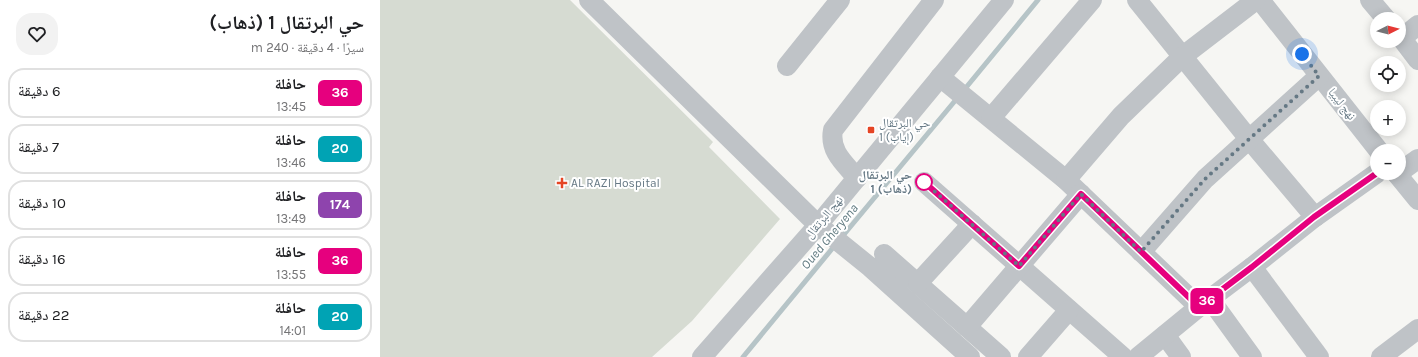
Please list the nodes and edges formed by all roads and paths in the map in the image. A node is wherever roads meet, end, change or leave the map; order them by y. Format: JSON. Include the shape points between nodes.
{"nodes":[{"id":1,"x":589,"y":0,"type":"edge"},
{"id":2,"x":840,"y":0,"type":"edge"},
{"id":3,"x":934,"y":0,"type":"edge"},
{"id":4,"x":1004,"y":0,"type":"edge"},
{"id":5,"x":1092,"y":0,"type":"edge"},
{"id":6,"x":1138,"y":0,"type":"edge"},
{"id":7,"x":1256,"y":0,"type":"edge"},
{"id":8,"x":1260,"y":0,"type":"edge"},
{"id":9,"x":1370,"y":0,"type":"edge"},
{"id":10,"x":1380,"y":12,"type":"edge"},
{"id":11,"x":1418,"y":25,"type":"edge"},
{"id":12,"x":1406,"y":33,"type":"edge"},
{"id":13,"x":1406,"y":45,"type":"edge"},
{"id":14,"x":1183,"y":56,"type":"junction"},
{"id":15,"x":1418,"y":60,"type":"edge"},
{"id":16,"x":787,"y":66,"type":"dead end"},
{"id":17,"x":1319,"y":76,"type":"junction"},
{"id":18,"x":946,"y":82,"type":"junction"},
{"id":19,"x":986,"y":114,"type":"junction"},
{"id":20,"x":1249,"y":139,"type":"junction"},
{"id":21,"x":1373,"y":144,"type":"edge"},
{"id":22,"x":1418,"y":159,"type":"edge"},
{"id":23,"x":1406,"y":168,"type":"edge"},
{"id":24,"x":857,"y":178,"type":"junction"},
{"id":25,"x":1370,"y":178,"type":"edge"},
{"id":26,"x":1066,"y":180,"type":"junction"},
{"id":27,"x":1402,"y":180,"type":"edge"},
{"id":28,"x":924,"y":182,"type":"dead end"},
{"id":29,"x":1081,"y":194,"type":"junction"},
{"id":30,"x":1418,"y":200,"type":"edge"},
{"id":31,"x":1314,"y":217,"type":"junction"},
{"id":32,"x":972,"y":224,"type":"junction"},
{"id":33,"x":824,"y":230,"type":"junction"},
{"id":34,"x":1141,"y":252,"type":"junction"},
{"id":35,"x":877,"y":260,"type":"junction"},
{"id":36,"x":1019,"y":266,"type":"junction"},
{"id":37,"x":1252,"y":267,"type":"junction"},
{"id":38,"x":918,"y":283,"type":"junction"},
{"id":39,"x":1204,"y":303,"type":"junction"},
{"id":40,"x":1069,"y":310,"type":"junction"},
{"id":41,"x":967,"y":328,"type":"junction"},
{"id":42,"x":1418,"y":329,"type":"edge"},
{"id":43,"x":1165,"y":335,"type":"junction"},
{"id":44,"x":1385,"y":356,"type":"edge"},
{"id":45,"x":702,"y":357,"type":"edge"},
{"id":46,"x":970,"y":357,"type":"edge"},
{"id":47,"x":1001,"y":357,"type":"edge"},
{"id":48,"x":1028,"y":357,"type":"edge"},
{"id":49,"x":1123,"y":357,"type":"edge"},
{"id":50,"x":1138,"y":357,"type":"edge"},
{"id":51,"x":1181,"y":357,"type":"edge"},
{"id":52,"x":1252,"y":357,"type":"edge"},
{"id":53,"x":1319,"y":357,"type":"edge"}],
"edges":[{"from":1,"to":33,"type":"street"},
{"from":2,"to":16,"type":"street"},
{"from":3,"to":24,"type":"street","via":[[833,130],[835,152]]},
{"from":4,"to":18,"type":"street","name":"نهج البرتقال"},
{"from":5,"to":19,"type":"street"},
{"from":6,"to":14,"type":"street"},
{"from":7,"to":14,"type":"street"},
{"from":8,"to":17,"type":"street","name":"نهج ليبيا"},
{"from":9,"to":10,"type":"street"},
{"from":11,"to":12,"type":"street"},
{"from":13,"to":15,"type":"street"},
{"from":14,"to":20,"type":"street"},
{"from":14,"to":26,"type":"street","via":[[1121,116]]},
{"from":17,"to":20,"type":"street"},
{"from":17,"to":21,"type":"street","name":"نهج ليبيا"},
{"from":18,"to":19,"type":"street"},
{"from":18,"to":24,"type":"street","name":"نهج البرتقال"},
{"from":19,"to":26,"type":"street"},
{"from":20,"to":31,"type":"street"},
{"from":20,"to":34,"type":"street","via":[[1205,179]]},
{"from":22,"to":23,"type":"street"},
{"from":24,"to":33,"type":"street","name":"نهج البرتقال"},
{"from":25,"to":31,"type":"street"},
{"from":26,"to":29,"type":"street"},
{"from":27,"to":30,"type":"street"},
{"from":28,"to":32,"type":"street"},
{"from":29,"to":34,"type":"street"},
{"from":29,"to":36,"type":"street"},
{"from":31,"to":37,"type":"street"},
{"from":32,"to":36,"type":"street"},
{"from":32,"to":38,"type":"street"},
{"from":33,"to":35,"type":"street"},
{"from":33,"to":45,"type":"street","name":"نهج البرتقال"},
{"from":34,"to":39,"type":"street"},
{"from":35,"to":38,"type":"street"},
{"from":35,"to":46,"type":"street"},
{"from":36,"to":40,"type":"street"},
{"from":36,"to":41,"type":"street"},
{"from":37,"to":39,"type":"street"},
{"from":37,"to":53,"type":"street"},
{"from":38,"to":41,"type":"street"},
{"from":39,"to":43,"type":"street"},
{"from":39,"to":52,"type":"street"},
{"from":40,"to":48,"type":"street"},
{"from":40,"to":49,"type":"street"},
{"from":41,"to":47,"type":"street"},
{"from":42,"to":44,"type":"street"},
{"from":43,"to":50,"type":"street"},
{"from":43,"to":51,"type":"street"}]}
